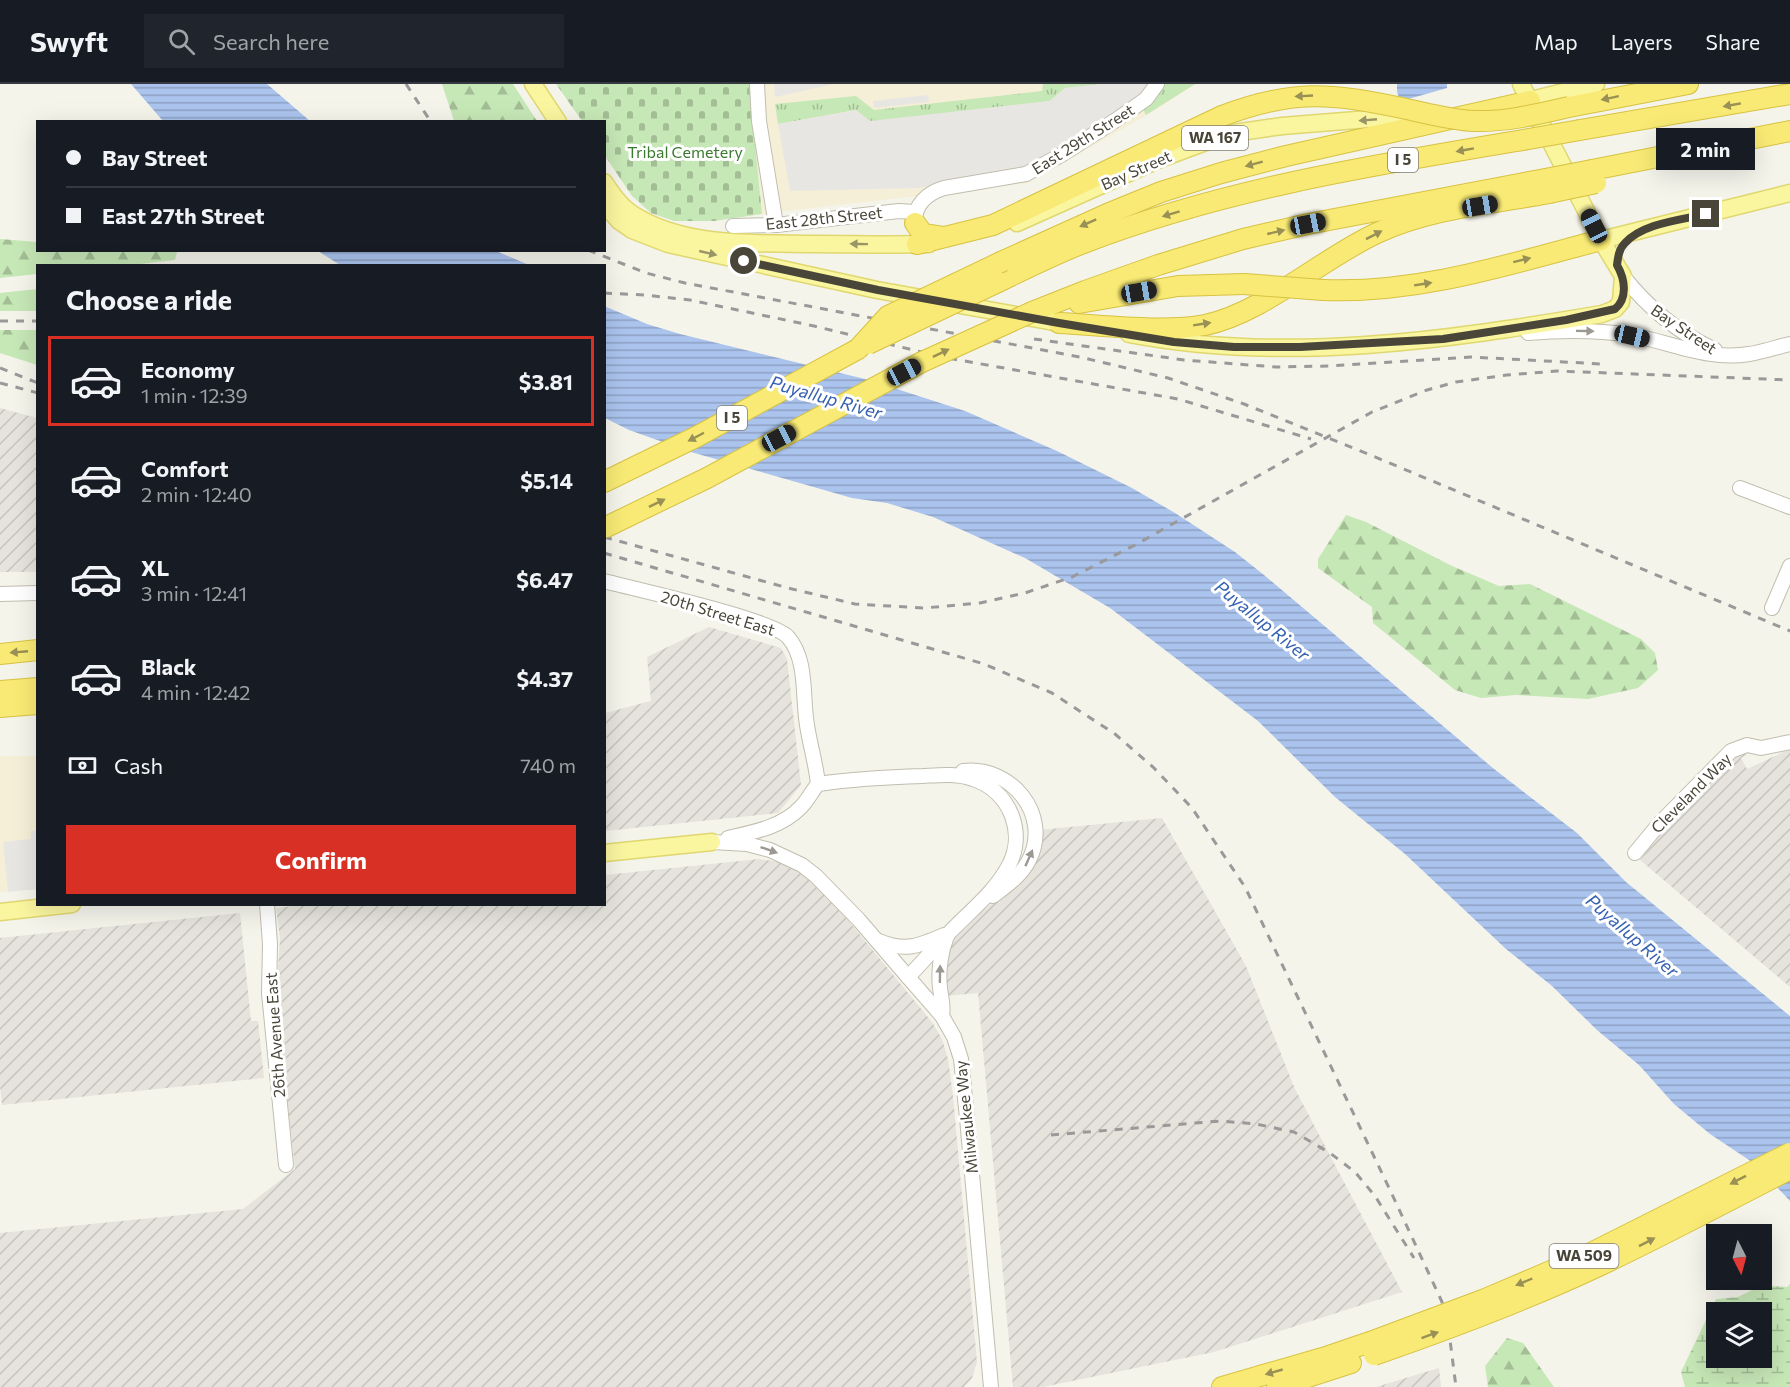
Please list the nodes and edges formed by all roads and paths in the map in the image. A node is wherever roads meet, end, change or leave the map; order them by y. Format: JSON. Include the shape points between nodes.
{"nodes":[{"id":1,"x":532,"y":84,"type":"edge"},
{"id":2,"x":757,"y":84,"type":"edge"},
{"id":3,"x":1157,"y":84,"type":"edge"},
{"id":4,"x":1596,"y":84,"type":"edge"},
{"id":5,"x":1688,"y":84,"type":"edge"},
{"id":6,"x":1526,"y":90,"type":"edge"},
{"id":7,"x":1790,"y":94,"type":"edge"},
{"id":8,"x":557,"y":120,"type":"edge"},
{"id":9,"x":1790,"y":131,"type":"edge"},
{"id":10,"x":1790,"y":136,"type":"edge"},
{"id":11,"x":1594,"y":176,"type":"junction"},
{"id":12,"x":606,"y":185,"type":"edge"},
{"id":13,"x":1545,"y":186,"type":"junction"},
{"id":14,"x":1790,"y":193,"type":"edge"},
{"id":15,"x":606,"y":206,"type":"edge"},
{"id":16,"x":915,"y":218,"type":"junction"},
{"id":17,"x":777,"y":225,"type":"junction"},
{"id":18,"x":733,"y":226,"type":"dead end"},
{"id":19,"x":1647,"y":229,"type":"junction"},
{"id":20,"x":952,"y":237,"type":"junction"},
{"id":21,"x":1601,"y":240,"type":"junction"},
{"id":22,"x":917,"y":244,"type":"junction"},
{"id":23,"x":895,"y":245,"type":"junction"},
{"id":24,"x":1620,"y":271,"type":"junction"},
{"id":25,"x":1032,"y":312,"type":"junction"},
{"id":26,"x":1059,"y":323,"type":"junction"},
{"id":27,"x":1443,"y":339,"type":"junction"},
{"id":28,"x":1790,"y":344,"type":"edge"},
{"id":29,"x":858,"y":349,"type":"junction"},
{"id":30,"x":1725,"y":355,"type":"junction"},
{"id":31,"x":606,"y":481,"type":"edge"},
{"id":32,"x":1740,"y":488,"type":"dead end"},
{"id":33,"x":1790,"y":507,"type":"edge"},
{"id":34,"x":606,"y":527,"type":"edge"},
{"id":35,"x":1790,"y":566,"type":"edge"},
{"id":36,"x":606,"y":582,"type":"edge"},
{"id":37,"x":36,"y":593,"type":"edge"},
{"id":38,"x":0,"y":594,"type":"edge"},
{"id":39,"x":1772,"y":608,"type":"dead end"},
{"id":40,"x":36,"y":650,"type":"edge"},
{"id":41,"x":0,"y":654,"type":"edge"},
{"id":42,"x":36,"y":688,"type":"edge"},
{"id":43,"x":0,"y":691,"type":"edge"},
{"id":44,"x":36,"y":704,"type":"edge"},
{"id":45,"x":0,"y":707,"type":"edge"},
{"id":46,"x":1790,"y":742,"type":"edge"},
{"id":47,"x":949,"y":775,"type":"junction"},
{"id":48,"x":818,"y":784,"type":"junction"},
{"id":49,"x":712,"y":843,"type":"junction"},
{"id":50,"x":606,"y":853,"type":"edge"},
{"id":51,"x":1635,"y":853,"type":"dead end"},
{"id":52,"x":54,"y":906,"type":"edge"},
{"id":53,"x":267,"y":906,"type":"edge"},
{"id":54,"x":972,"y":911,"type":"junction"},
{"id":55,"x":0,"y":912,"type":"edge"},
{"id":56,"x":948,"y":933,"type":"junction"},
{"id":57,"x":876,"y":939,"type":"junction"},
{"id":58,"x":908,"y":977,"type":"junction"},
{"id":59,"x":942,"y":1016,"type":"junction"},
{"id":60,"x":1790,"y":1153,"type":"edge"},
{"id":61,"x":286,"y":1165,"type":"dead end"},
{"id":62,"x":1790,"y":1169,"type":"edge"},
{"id":63,"x":1372,"y":1349,"type":"junction"},
{"id":64,"x":991,"y":1387,"type":"edge"},
{"id":65,"x":1222,"y":1387,"type":"edge"},
{"id":66,"x":1277,"y":1387,"type":"edge"}],
"edges":[{"from":1,"to":8,"type":"main road"},
{"from":2,"to":17,"type":"street","via":[[759,121]]},
{"from":3,"to":16,"type":"street","name":"East 29th Street","via":[[1146,99],[1036,170],[939,190],[926,197]]},
{"from":4,"to":6,"type":"main road"},
{"from":5,"to":20,"type":"highway","one_way":true,"bridge":true,"via":[[1516,118],[1473,120],[1359,99],[1316,96],[1273,100],[1222,116],[1011,217]]},
{"from":6,"to":21,"type":"main road","name":"Bay Street"},
{"from":6,"to":22,"type":"main road","name":"Bay Street","number":"WA 167","one_way":true,"via":[[1409,116],[1227,134],[1160,159],[984,237]]},
{"from":6,"to":29,"type":"highway","one_way":true,"bridge":true,"via":[[1221,173],[1139,201],[888,316]]},
{"from":7,"to":29,"type":"highway","number":"I 5","one_way":true,"bridge":true,"via":[[1355,168],[1227,198],[1080,244]]},
{"from":9,"to":11,"type":"highway"},
{"from":10,"to":11,"type":"highway","via":[[1704,159]]},
{"from":11,"to":13,"type":"highway","bridge":true},
{"from":23,"to":12,"type":"main road","name":"Bay Street","number":"WA 167","one_way":true,"via":[[749,243],[676,233],[628,212]]},
{"from":25,"to":13,"type":"highway","number":"I 5","one_way":true,"via":[[1158,265],[1243,239],[1308,224]]},
{"from":26,"to":13,"type":"highway","one_way":true,"via":[[1159,328],[1203,325],[1253,306],[1388,228]]},
{"from":14,"to":19,"type":"main road"},
{"from":15,"to":26,"type":"main road","name":"Bay Street","one_way":true,"via":[[632,230],[668,244],[878,290]]},
{"from":16,"to":17,"type":"street","name":"East 28th Street","via":[[899,210]]},
{"from":16,"to":20,"type":"highway","via":[[927,236]]},
{"from":16,"to":23,"type":"main road","via":[[910,236]]},
{"from":17,"to":18,"type":"street","name":"East 28th Street"},
{"from":19,"to":21,"type":"main road"},
{"from":19,"to":24,"type":"main road","via":[[1625,243],[1618,255]]},
{"from":20,"to":22,"type":"highway"},
{"from":21,"to":24,"type":"main road","name":"Bay Street"},
{"from":25,"to":21,"type":"highway","one_way":true,"bridge":true,"via":[[1178,286],[1389,288],[1443,280]]},
{"from":22,"to":23,"type":"main road","name":"Bay Street","number":"WA 167"},
{"from":24,"to":27,"type":"main road","name":"Bay Street","via":[[1623,298],[1615,309]]},
{"from":24,"to":30,"type":"street","name":"Bay Street","via":[[1661,316]]},
{"from":34,"to":25,"type":"highway","number":"I 5","one_way":true,"bridge":true,"via":[[707,478],[922,362]]},
{"from":26,"to":27,"type":"main road","name":"Bay Street","via":[[1174,342],[1234,347]]},
{"from":27,"to":30,"type":"street","name":"Bay Street","one_way":true,"via":[[1598,331]]},
{"from":28,"to":30,"type":"street","via":[[1750,354]]},
{"from":29,"to":31,"type":"highway","number":"I 5","one_way":true},
{"from":32,"to":33,"type":"street"},
{"from":35,"to":39,"type":"street"},
{"from":36,"to":48,"type":"street","name":"20th Street East","via":[[764,625],[789,638],[801,663],[806,721]]},
{"from":37,"to":38,"type":"street"},
{"from":40,"to":41,"type":"highway","one_way":true},
{"from":42,"to":43,"type":"highway"},
{"from":44,"to":45,"type":"highway"},
{"from":46,"to":51,"type":"street","name":"Cleveland Way","via":[[1761,748],[1747,745],[1731,751]]},
{"from":47,"to":48,"type":"street"},
{"from":47,"to":54,"type":"street","via":[[973,779],[996,792],[1011,814],[1016,831],[1009,866]]},
{"from":54,"to":47,"type":"street","one_way":true,"via":[[1024,869],[1035,842],[1034,822],[1020,792],[1001,778],[977,771]]},
{"from":48,"to":49,"type":"street","via":[[801,807],[783,821]]},
{"from":49,"to":50,"type":"main road"},
{"from":49,"to":57,"type":"street","name":"Milwaukee Way","one_way":true,"via":[[747,844],[802,865]]},
{"from":52,"to":55,"type":"main road"},
{"from":53,"to":61,"type":"street","name":"26th Avenue East","via":[[269,993]]},
{"from":54,"to":56,"type":"street"},
{"from":56,"to":57,"type":"street","via":[[907,948]]},
{"from":56,"to":58,"type":"street"},
{"from":59,"to":56,"type":"street","one_way":true,"via":[[940,963]]},
{"from":57,"to":58,"type":"street","name":"Milwaukee Way"},
{"from":58,"to":59,"type":"street","name":"Milwaukee Way"},
{"from":59,"to":64,"type":"street","name":"Milwaukee Way","via":[[960,1059]]},
{"from":60,"to":63,"type":"highway","number":"WA 509","one_way":true,"bridge":true,"via":[[1579,1259]]},
{"from":63,"to":62,"type":"highway","number":"WA 509","one_way":true,"bridge":true,"via":[[1471,1320],[1574,1277]]},
{"from":63,"to":65,"type":"highway","number":"WA 509","one_way":true,"via":[[1329,1356]]},
{"from":63,"to":66,"type":"highway","number":"WA 509"}]}
